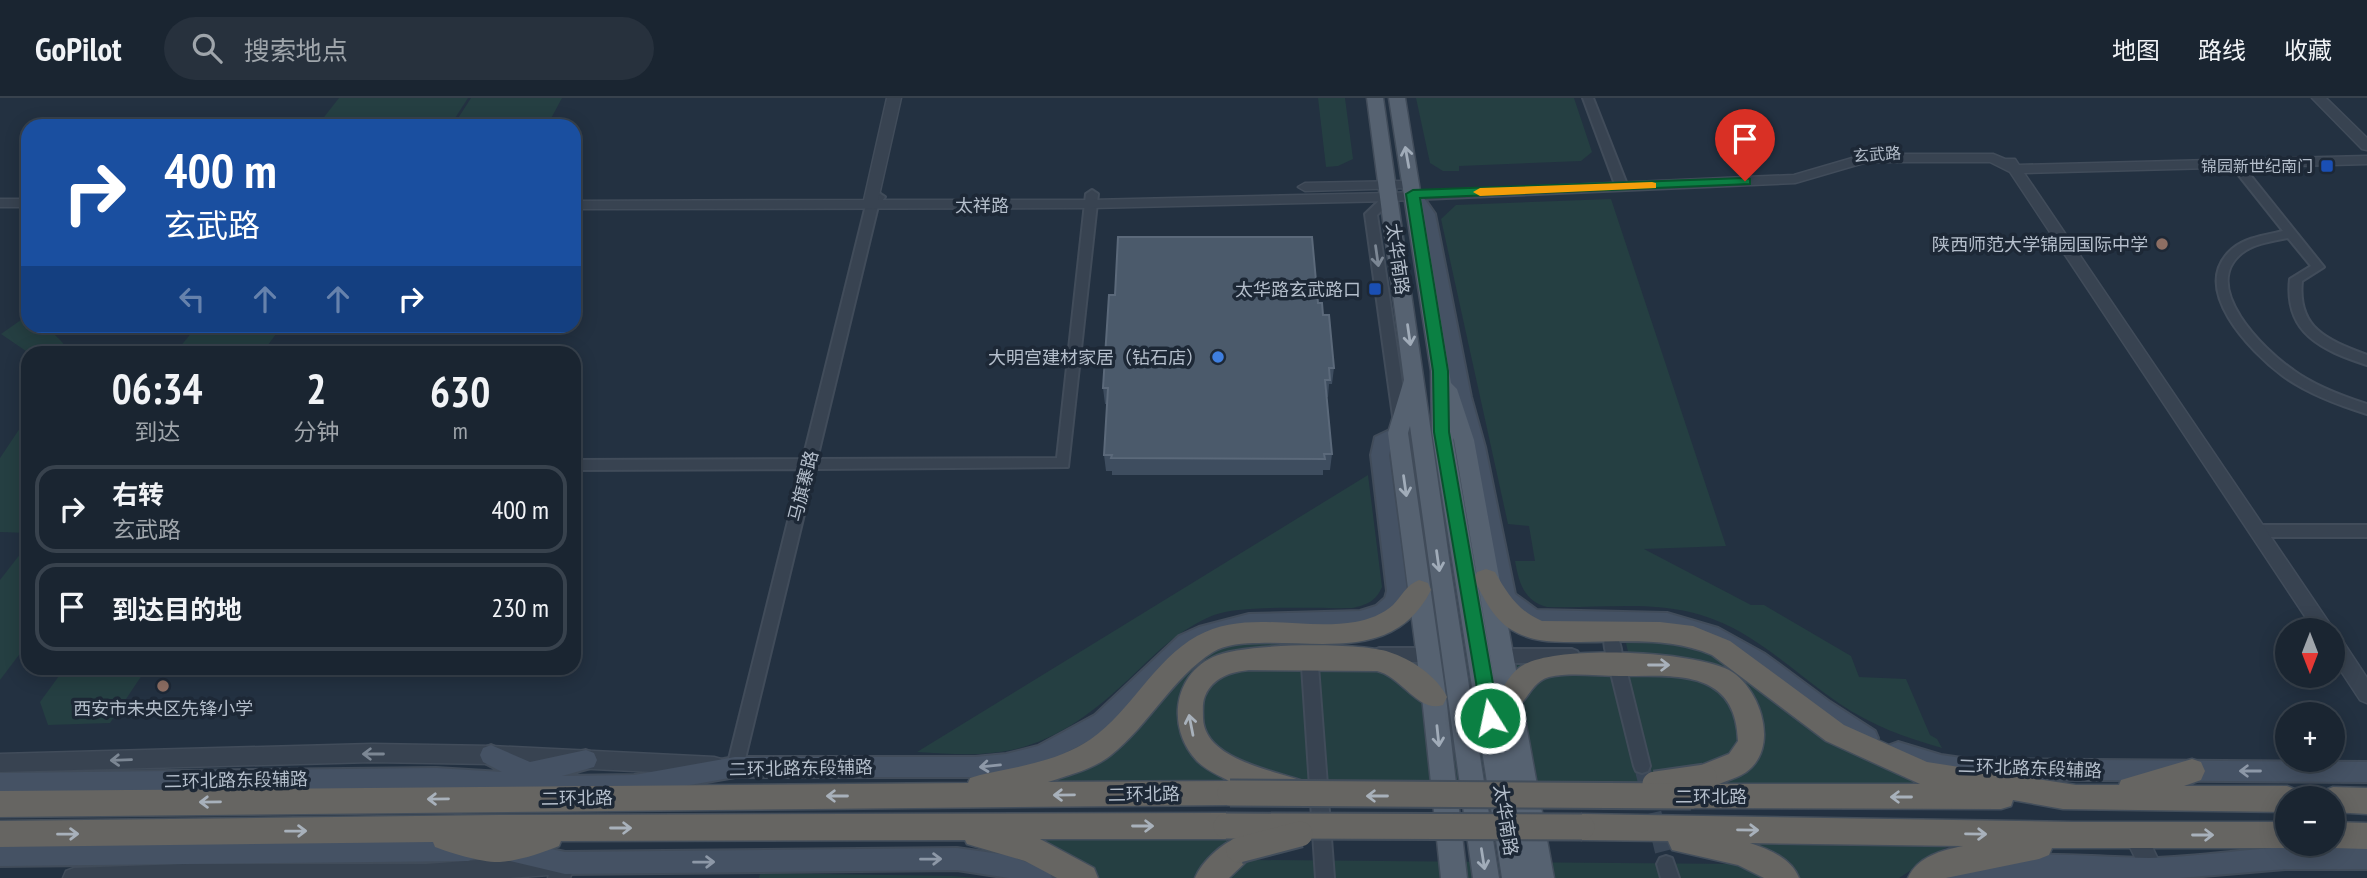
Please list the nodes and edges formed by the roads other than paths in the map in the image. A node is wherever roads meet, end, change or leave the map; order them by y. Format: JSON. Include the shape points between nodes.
{"nodes":[{"id":1,"x":894,"y":98,"type":"edge"},
{"id":2,"x":903,"y":98,"type":"edge"},
{"id":3,"x":1375,"y":98,"type":"edge"},
{"id":4,"x":1397,"y":98,"type":"edge"},
{"id":5,"x":1588,"y":98,"type":"edge"},
{"id":6,"x":2319,"y":98,"type":"edge"},
{"id":7,"x":2367,"y":146,"type":"edge"},
{"id":8,"x":2367,"y":154,"type":"edge"},
{"id":9,"x":2367,"y":160,"type":"edge"},
{"id":10,"x":2235,"y":163,"type":"junction"},
{"id":11,"x":2012,"y":165,"type":"junction"},
{"id":12,"x":1620,"y":183,"type":"junction"},
{"id":13,"x":1389,"y":190,"type":"junction"},
{"id":14,"x":1412,"y":190,"type":"junction"},
{"id":15,"x":0,"y":194,"type":"edge"},
{"id":16,"x":21,"y":194,"type":"edge"},
{"id":17,"x":581,"y":195,"type":"edge"},
{"id":18,"x":874,"y":199,"type":"junction"},
{"id":19,"x":1091,"y":199,"type":"junction"},
{"id":20,"x":0,"y":203,"type":"edge"},
{"id":21,"x":21,"y":203,"type":"edge"},
{"id":22,"x":581,"y":205,"type":"edge"},
{"id":23,"x":2292,"y":233,"type":"junction"},
{"id":24,"x":2367,"y":360,"type":"edge"},
{"id":25,"x":1441,"y":371,"type":"junction"},
{"id":26,"x":1414,"y":372,"type":"junction"},
{"id":27,"x":2367,"y":409,"type":"edge"},
{"id":28,"x":1399,"y":427,"type":"junction"},
{"id":29,"x":808,"y":464,"type":"junction"},
{"id":30,"x":581,"y":465,"type":"edge"},
{"id":31,"x":2258,"y":531,"type":"junction"},
{"id":32,"x":2367,"y":531,"type":"edge"},
{"id":33,"x":1486,"y":579,"type":"junction"},
{"id":34,"x":1419,"y":590,"type":"junction"},
{"id":35,"x":2316,"y":618,"type":"edge"},
{"id":36,"x":1608,"y":628,"type":"junction"},
{"id":37,"x":1309,"y":644,"type":"junction"},
{"id":38,"x":1420,"y":655,"type":"dead end"},
{"id":39,"x":1509,"y":656,"type":"dead end"},
{"id":40,"x":2345,"y":661,"type":"edge"},
{"id":41,"x":1617,"y":662,"type":"junction"},
{"id":42,"x":2367,"y":694,"type":"edge"},
{"id":43,"x":1434,"y":697,"type":"junction"},
{"id":44,"x":1509,"y":701,"type":"junction"},
{"id":45,"x":491,"y":755,"type":"junction"},
{"id":46,"x":586,"y":760,"type":"junction"},
{"id":47,"x":0,"y":763,"type":"edge"},
{"id":48,"x":735,"y":766,"type":"junction"},
{"id":49,"x":1642,"y":766,"type":"tunnel mouth"},
{"id":50,"x":2192,"y":771,"type":"junction"},
{"id":51,"x":529,"y":772,"type":"junction"},
{"id":52,"x":2367,"y":772,"type":"edge"},
{"id":53,"x":487,"y":781,"type":"junction"},
{"id":54,"x":1233,"y":782,"type":"junction"},
{"id":55,"x":0,"y":783,"type":"edge"},
{"id":56,"x":635,"y":785,"type":"junction"},
{"id":57,"x":559,"y":786,"type":"junction"},
{"id":58,"x":1697,"y":787,"type":"junction"},
{"id":59,"x":934,"y":797,"type":"junction"},
{"id":60,"x":2089,"y":797,"type":"junction"},
{"id":61,"x":595,"y":798,"type":"junction"},
{"id":62,"x":2275,"y":799,"type":"edge"},
{"id":63,"x":2345,"y":800,"type":"edge"},
{"id":64,"x":2367,"y":801,"type":"edge"},
{"id":65,"x":0,"y":804,"type":"edge"},
{"id":66,"x":947,"y":827,"type":"junction"},
{"id":67,"x":1582,"y":827,"type":"junction"},
{"id":68,"x":588,"y":828,"type":"junction"},
{"id":69,"x":405,"y":830,"type":"junction"},
{"id":70,"x":0,"y":835,"type":"edge"},
{"id":71,"x":2125,"y":835,"type":"junction"},
{"id":72,"x":2275,"y":835,"type":"edge"},
{"id":73,"x":2345,"y":835,"type":"edge"},
{"id":74,"x":2367,"y":835,"type":"edge"},
{"id":75,"x":1232,"y":838,"type":"junction"},
{"id":76,"x":499,"y":849,"type":"junction"},
{"id":77,"x":0,"y":855,"type":"edge"},
{"id":78,"x":2367,"y":858,"type":"edge"},
{"id":79,"x":568,"y":871,"type":"edge"},
{"id":80,"x":2153,"y":873,"type":"edge"},
{"id":81,"x":182,"y":876,"type":"edge"},
{"id":82,"x":74,"y":878,"type":"edge"},
{"id":83,"x":1040,"y":878,"type":"edge"},
{"id":84,"x":1084,"y":878,"type":"edge"},
{"id":85,"x":1209,"y":878,"type":"edge"},
{"id":86,"x":1325,"y":878,"type":"edge"},
{"id":87,"x":1454,"y":878,"type":"edge"},
{"id":88,"x":1486,"y":878,"type":"edge"},
{"id":89,"x":1515,"y":878,"type":"edge"},
{"id":90,"x":1541,"y":878,"type":"edge"},
{"id":91,"x":1786,"y":878,"type":"edge"},
{"id":92,"x":1922,"y":878,"type":"edge"},
{"id":93,"x":1960,"y":878,"type":"edge"}],
"edges":[{"from":1,"to":18,"type":"street","name":"马旗寨路"},
{"from":2,"to":18,"type":"street","name":"马旗寨路"},
{"from":3,"to":13,"type":"main road","name":"太华南路"},
{"from":14,"to":4,"type":"main road","name":"太华南路","one_way":true},
{"from":5,"to":12,"type":"street"},
{"from":6,"to":7,"type":"street"},
{"from":8,"to":11,"type":"street","name":"玄武路"},
{"from":9,"to":10,"type":"street","name":"玄武路"},
{"from":10,"to":11,"type":"street","name":"玄武路"},
{"from":10,"to":23,"type":"street"},
{"from":11,"to":12,"type":"street","name":"玄武路","via":[[1993,158],[1866,158],[1794,179]]},
{"from":11,"to":31,"type":"street"},
{"from":12,"to":14,"type":"street","name":"玄武路"},
{"from":13,"to":14,"type":"street","name":"玄武路"},
{"from":13,"to":19,"type":"street","name":"太祥路"},
{"from":13,"to":26,"type":"main road","name":"太华南路","one_way":true},
{"from":13,"to":28,"type":"street","one_way":true,"via":[[1371,214]]},
{"from":14,"to":25,"type":"main road","name":"太华南路"},
{"from":14,"to":36,"type":"main road","name":"二环北路东段辅路","via":[[1427,214],[1506,598],[1534,618]]},
{"from":15,"to":16,"type":"street"},
{"from":17,"to":18,"type":"street","name":"太祥路"},
{"from":18,"to":19,"type":"street","name":"太祥路"},
{"from":18,"to":22,"type":"street","name":"太祥路"},
{"from":18,"to":29,"type":"street","name":"马旗寨路"},
{"from":19,"to":29,"type":"street","via":[[1063,463]]},
{"from":20,"to":21,"type":"street"},
{"from":23,"to":24,"type":"street","via":[[2318,267],[2296,279],[2292,297],[2306,329],[2331,346]]},
{"from":23,"to":27,"type":"street","via":[[2255,242],[2234,253],[2221,270],[2220,289],[2227,307],[2279,366],[2301,382]]},
{"from":25,"to":33,"type":"main road","via":[[1464,440]]},
{"from":25,"to":89,"type":"main road","name":"太华南路","via":[[1441,432]]},
{"from":26,"to":28,"type":"main road"},
{"from":26,"to":88,"type":"main road","name":"太华南路","one_way":true},
{"from":28,"to":34,"type":"main road","one_way":true},
{"from":28,"to":37,"type":"main road","name":"二环北路东段辅路","via":[[1381,442],[1380,455],[1395,603],[1374,618]]},
{"from":29,"to":30,"type":"street"},
{"from":29,"to":48,"type":"street","name":"马旗寨路"},
{"from":31,"to":32,"type":"street"},
{"from":31,"to":35,"type":"street"},
{"from":33,"to":44,"type":"main road"},
{"from":33,"to":60,"type":"highway","via":[[1518,622],[1540,631],[1693,636],[1721,649],[1835,733],[1925,774]]},
{"from":34,"to":43,"type":"main road"},
{"from":34,"to":59,"type":"highway","via":[[1410,606],[1387,625],[1357,633],[1238,633],[1205,643],[1100,748],[1045,771]]},
{"from":36,"to":41,"type":"street"},
{"from":36,"to":50,"type":"main road","name":"二环北路东段辅路","via":[[1660,621],[1706,631],[1744,651],[1852,730],[1911,757],[1941,765],[1999,770]]},
{"from":37,"to":38,"type":"street"},
{"from":37,"to":48,"type":"main road","name":"二环北路东段辅路","one_way":true,"via":[[1254,621],[1203,633],[1186,642],[1103,722],[1042,755],[975,767]]},
{"from":37,"to":86,"type":"street"},
{"from":39,"to":41,"type":"street"},
{"from":40,"to":42,"type":"street"},
{"from":41,"to":49,"type":"street"},
{"from":54,"to":43,"type":"highway","one_way":true,"via":[[1206,756],[1188,718],[1191,696],[1204,676],[1224,662],[1378,660],[1412,676]]},
{"from":43,"to":87,"type":"main road","one_way":true},
{"from":44,"to":58,"type":"highway","one_way":true,"via":[[1522,678],[1558,665],[1688,665],[1717,675],[1733,689],[1748,713],[1751,747],[1741,763]]},
{"from":44,"to":90,"type":"main road"},
{"from":45,"to":46,"type":"street"},
{"from":45,"to":47,"type":"street","one_way":true,"via":[[372,753]]},
{"from":45,"to":51,"type":"main road"},
{"from":46,"to":48,"type":"street"},
{"from":46,"to":51,"type":"main road"},
{"from":48,"to":56,"type":"main road","name":"二环北路东段辅路"},
{"from":52,"to":50,"type":"main road","name":"二环北路东段辅路","one_way":true},
{"from":50,"to":60,"type":"highway"},
{"from":51,"to":53,"type":"main road"},
{"from":51,"to":57,"type":"main road"},
{"from":53,"to":55,"type":"main road","name":"二环北路东段辅路"},
{"from":53,"to":57,"type":"main road","name":"二环北路东段辅路"},
{"from":58,"to":54,"type":"highway","name":"二环北路","one_way":true,"bridge":true,"via":[[1574,796],[1310,795]]},
{"from":54,"to":59,"type":"highway","name":"二环北路","one_way":true},
{"from":56,"to":57,"type":"main road","name":"二环北路东段辅路"},
{"from":56,"to":61,"type":"highway"},
{"from":57,"to":61,"type":"highway"},
{"from":60,"to":58,"type":"highway","name":"二环北路","one_way":true},
{"from":59,"to":61,"type":"highway","name":"二环北路","one_way":true},
{"from":60,"to":62,"type":"highway","name":"二环北路"},
{"from":61,"to":65,"type":"highway","name":"二环北路","one_way":true},
{"from":63,"to":64,"type":"highway"},
{"from":68,"to":66,"type":"highway","name":"二环北路","one_way":true},
{"from":66,"to":75,"type":"highway","name":"二环北路","one_way":true},
{"from":66,"to":84,"type":"highway","via":[[1031,849]]},
{"from":67,"to":71,"type":"highway","name":"二环北路","one_way":true},
{"from":67,"to":75,"type":"highway","name":"二环北路","bridge":true,"via":[[1333,825]]},
{"from":67,"to":91,"type":"highway","via":[[1725,847],[1778,869]]},
{"from":68,"to":69,"type":"highway","name":"二环北路"},
{"from":68,"to":76,"type":"highway"},
{"from":70,"to":69,"type":"highway","name":"二环北路","one_way":true},
{"from":69,"to":76,"type":"highway"},
{"from":71,"to":72,"type":"highway","name":"二环北路","one_way":true},
{"from":71,"to":80,"type":"street"},
{"from":71,"to":92,"type":"highway","via":[[1944,863]]},
{"from":73,"to":74,"type":"highway"},
{"from":75,"to":85,"type":"highway"},
{"from":76,"to":77,"type":"main road"},
{"from":76,"to":79,"type":"main road"},
{"from":78,"to":80,"type":"main road","via":[[2285,858]]},
{"from":79,"to":81,"type":"street"},
{"from":79,"to":83,"type":"main road","one_way":true,"via":[[957,859],[1007,866]]},
{"from":80,"to":93,"type":"main road","via":[[2087,866],[1999,868]]},
{"from":81,"to":82,"type":"street"}]}
